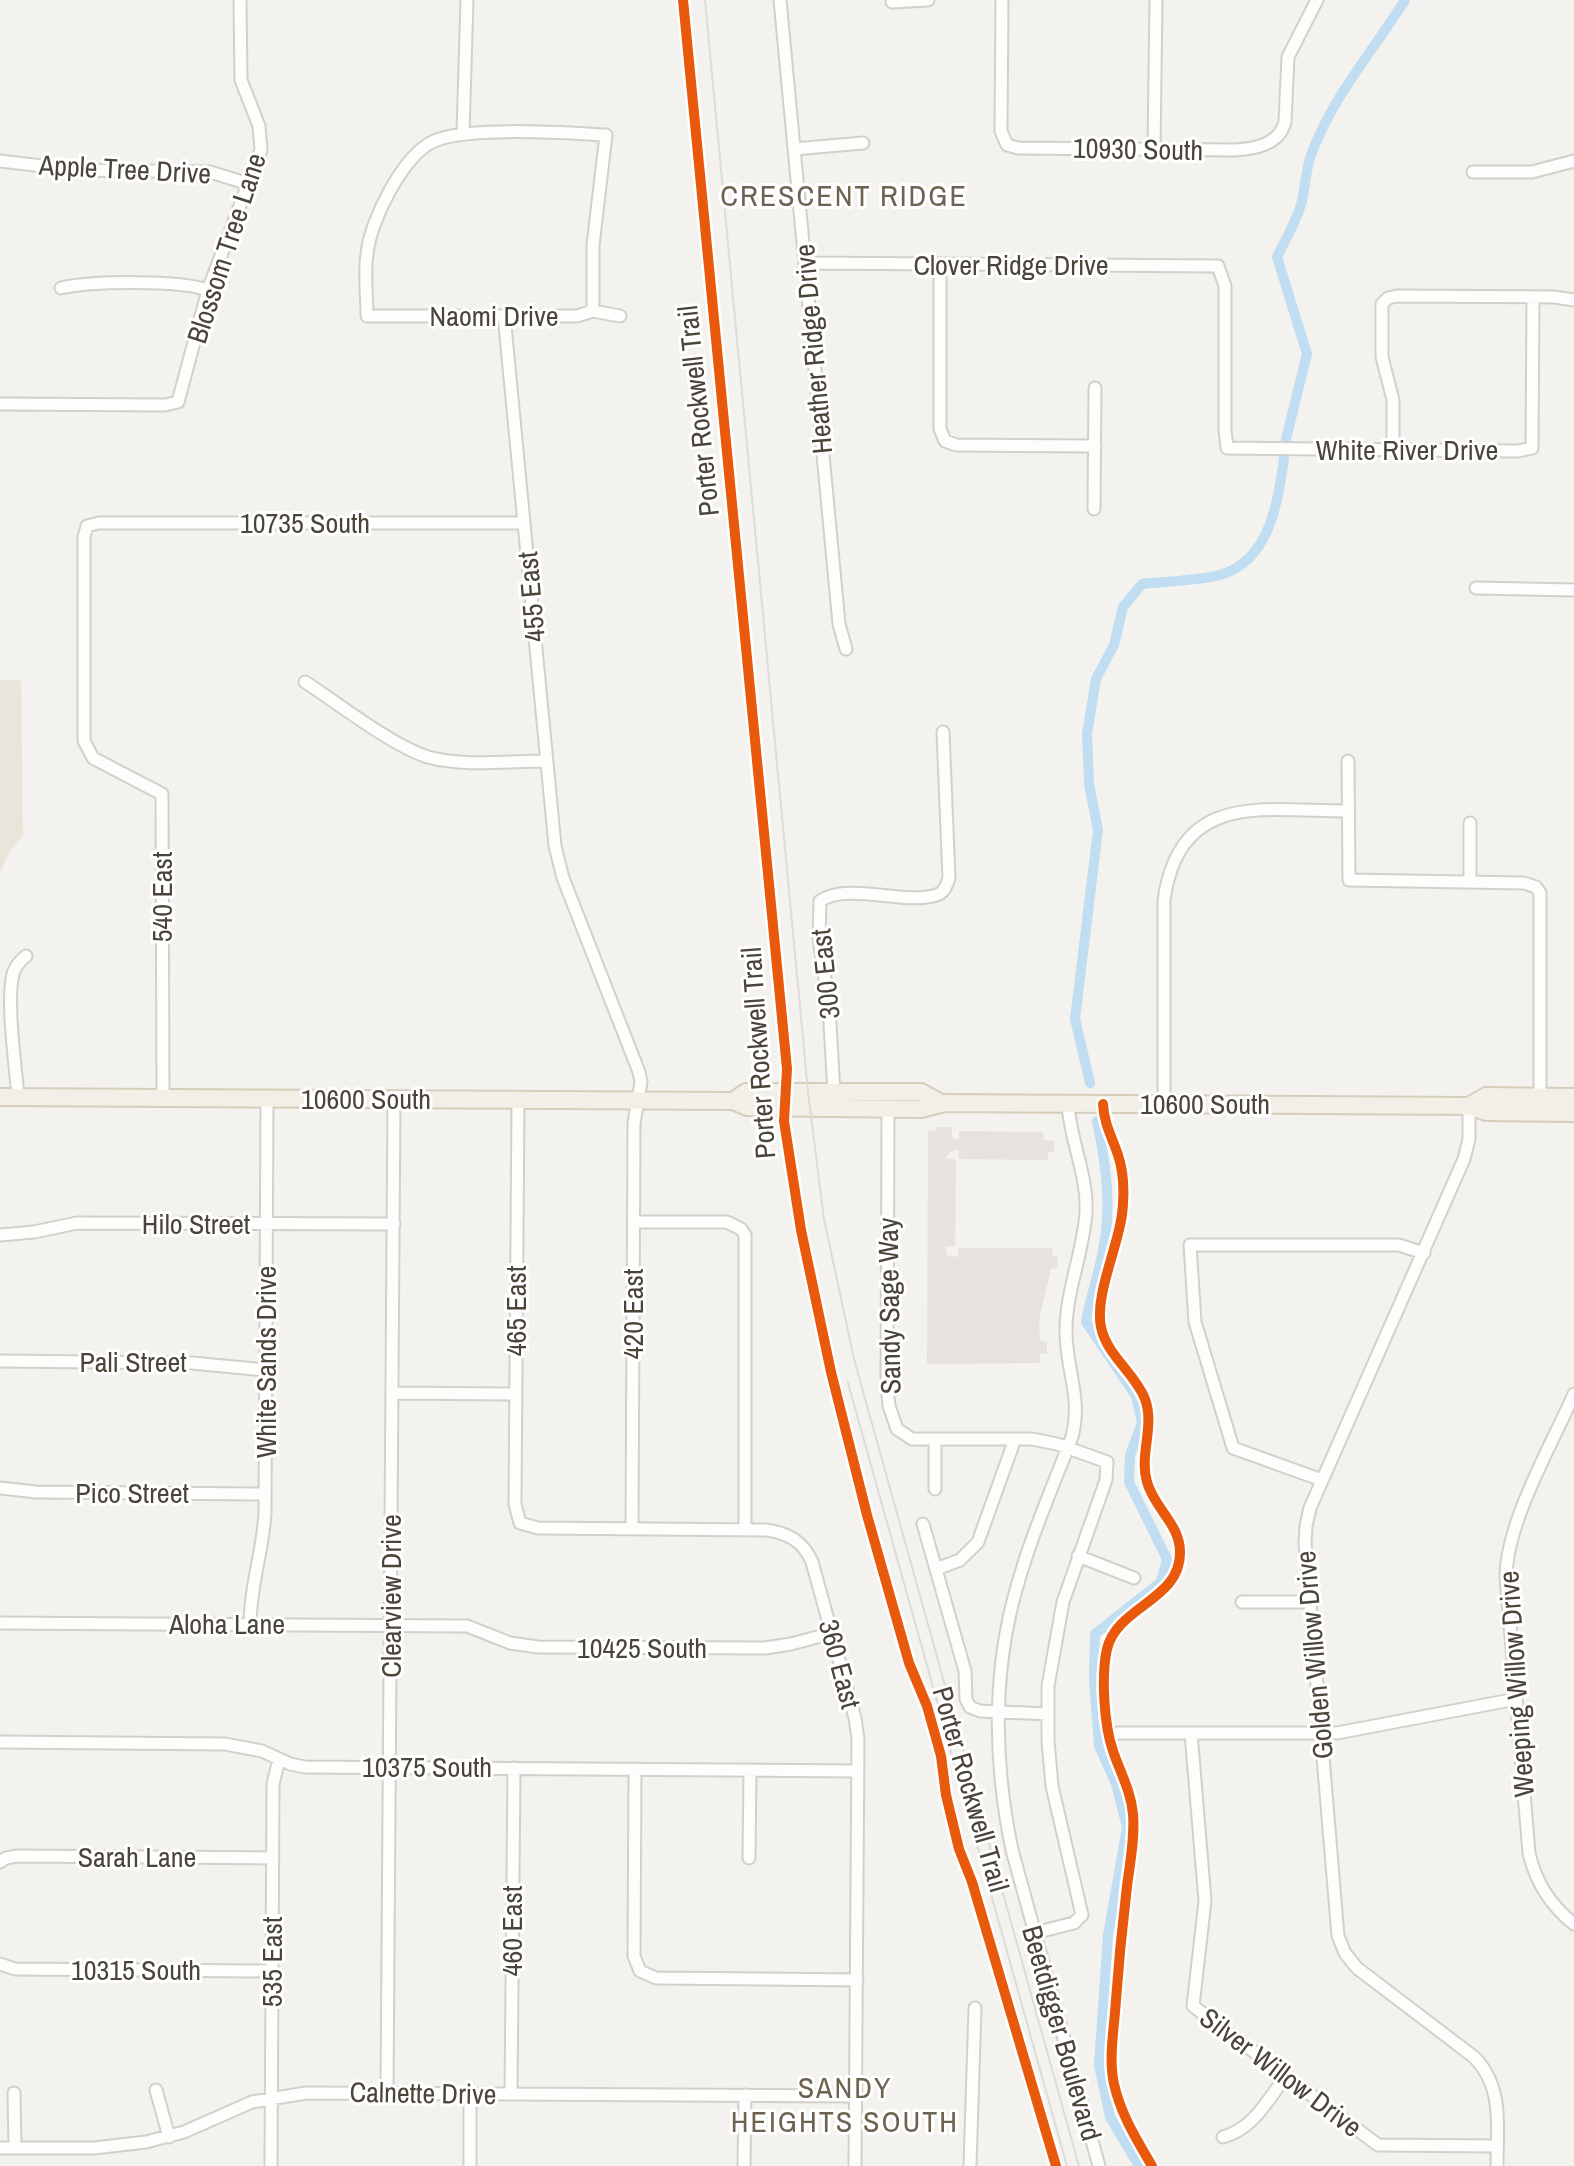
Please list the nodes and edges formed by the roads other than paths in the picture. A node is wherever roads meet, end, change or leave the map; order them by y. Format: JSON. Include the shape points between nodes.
{"nodes":[{"id":1,"x":240,"y":0,"type":"edge"},
{"id":2,"x":467,"y":0,"type":"edge"},
{"id":3,"x":780,"y":0,"type":"edge"},
{"id":4,"x":927,"y":0,"type":"edge"},
{"id":5,"x":1002,"y":0,"type":"edge"},
{"id":6,"x":1156,"y":0,"type":"edge"},
{"id":7,"x":1317,"y":0,"type":"edge"},
{"id":8,"x":892,"y":2,"type":"edge"},
{"id":9,"x":463,"y":133,"type":"junction"},
{"id":10,"x":863,"y":143,"type":"dead end"},
{"id":11,"x":794,"y":149,"type":"junction"},
{"id":12,"x":1154,"y":149,"type":"junction"},
{"id":13,"x":0,"y":161,"type":"edge"},
{"id":14,"x":1574,"y":161,"type":"edge"},
{"id":15,"x":1473,"y":172,"type":"dead end"},
{"id":16,"x":249,"y":184,"type":"junction"},
{"id":17,"x":805,"y":263,"type":"junction"},
{"id":18,"x":940,"y":264,"type":"junction"},
{"id":19,"x":61,"y":288,"type":"dead end"},
{"id":20,"x":208,"y":290,"type":"junction"},
{"id":21,"x":1533,"y":297,"type":"junction"},
{"id":22,"x":1574,"y":300,"type":"edge"},
{"id":23,"x":593,"y":311,"type":"junction"},
{"id":24,"x":504,"y":315,"type":"junction"},
{"id":25,"x":620,"y":316,"type":"dead end"},
{"id":26,"x":1095,"y":388,"type":"dead end"},
{"id":27,"x":0,"y":404,"type":"edge"},
{"id":28,"x":1095,"y":446,"type":"junction"},
{"id":29,"x":1227,"y":448,"type":"joint"},
{"id":30,"x":1393,"y":450,"type":"junction"},
{"id":31,"x":1094,"y":509,"type":"dead end"},
{"id":32,"x":524,"y":523,"type":"junction"},
{"id":33,"x":1476,"y":588,"type":"dead end"},
{"id":34,"x":1574,"y":590,"type":"edge"},
{"id":35,"x":846,"y":649,"type":"dead end"},
{"id":36,"x":305,"y":682,"type":"dead end"},
{"id":37,"x":943,"y":732,"type":"dead end"},
{"id":38,"x":84,"y":741,"type":"joint"},
{"id":39,"x":547,"y":761,"type":"junction"},
{"id":40,"x":1348,"y":761,"type":"dead end"},
{"id":41,"x":1348,"y":811,"type":"junction"},
{"id":42,"x":1470,"y":823,"type":"dead end"},
{"id":43,"x":1470,"y":882,"type":"junction"},
{"id":44,"x":26,"y":956,"type":"dead end"},
{"id":45,"x":834,"y":1092,"type":"junction"},
{"id":46,"x":0,"y":1097,"type":"edge"},
{"id":47,"x":18,"y":1097,"type":"junction"},
{"id":48,"x":1540,"y":1097,"type":"junction"},
{"id":49,"x":1574,"y":1097,"type":"edge"},
{"id":50,"x":163,"y":1098,"type":"junction"},
{"id":51,"x":267,"y":1098,"type":"junction"},
{"id":52,"x":394,"y":1098,"type":"junction"},
{"id":53,"x":518,"y":1100,"type":"junction"},
{"id":54,"x":638,"y":1100,"type":"junction"},
{"id":55,"x":733,"y":1101,"type":"junction"},
{"id":56,"x":941,"y":1103,"type":"junction"},
{"id":57,"x":1068,"y":1104,"type":"junction"},
{"id":58,"x":1164,"y":1104,"type":"junction"},
{"id":59,"x":1469,"y":1106,"type":"junction"},
{"id":60,"x":888,"y":1108,"type":"junction"},
{"id":61,"x":1574,"y":1113,"type":"edge"},
{"id":62,"x":634,"y":1222,"type":"junction"},
{"id":63,"x":266,"y":1224,"type":"junction"},
{"id":64,"x":394,"y":1224,"type":"junction"},
{"id":65,"x":0,"y":1235,"type":"edge"},
{"id":66,"x":1424,"y":1253,"type":"junction"},
{"id":67,"x":0,"y":1361,"type":"edge"},
{"id":68,"x":265,"y":1370,"type":"junction"},
{"id":69,"x":392,"y":1393,"type":"junction"},
{"id":70,"x":516,"y":1394,"type":"junction"},
{"id":71,"x":1574,"y":1394,"type":"edge"},
{"id":72,"x":935,"y":1439,"type":"junction"},
{"id":73,"x":1015,"y":1439,"type":"junction"},
{"id":74,"x":1068,"y":1447,"type":"junction"},
{"id":75,"x":1322,"y":1480,"type":"junction"},
{"id":76,"x":0,"y":1488,"type":"edge"},
{"id":77,"x":935,"y":1489,"type":"dead end"},
{"id":78,"x":265,"y":1494,"type":"junction"},
{"id":79,"x":923,"y":1524,"type":"dead end"},
{"id":80,"x":632,"y":1529,"type":"junction"},
{"id":81,"x":745,"y":1530,"type":"junction"},
{"id":82,"x":1078,"y":1556,"type":"junction"},
{"id":83,"x":936,"y":1569,"type":"junction"},
{"id":84,"x":1134,"y":1578,"type":"dead end"},
{"id":85,"x":1242,"y":1602,"type":"dead end"},
{"id":86,"x":1310,"y":1602,"type":"junction"},
{"id":87,"x":0,"y":1623,"type":"edge"},
{"id":88,"x":250,"y":1624,"type":"junction"},
{"id":89,"x":391,"y":1625,"type":"junction"},
{"id":90,"x":455,"y":1625,"type":"joint"},
{"id":91,"x":832,"y":1633,"type":"junction"},
{"id":92,"x":1516,"y":1699,"type":"junction"},
{"id":93,"x":997,"y":1712,"type":"junction"},
{"id":94,"x":1047,"y":1714,"type":"junction"},
{"id":95,"x":1117,"y":1733,"type":"dead end"},
{"id":96,"x":1191,"y":1733,"type":"junction"},
{"id":97,"x":1321,"y":1733,"type":"junction"},
{"id":98,"x":0,"y":1742,"type":"edge"},
{"id":99,"x":279,"y":1759,"type":"junction"},
{"id":100,"x":390,"y":1767,"type":"junction"},
{"id":101,"x":514,"y":1768,"type":"junction"},
{"id":102,"x":635,"y":1769,"type":"junction"},
{"id":103,"x":750,"y":1770,"type":"junction"},
{"id":104,"x":858,"y":1771,"type":"junction"},
{"id":105,"x":273,"y":1858,"type":"junction"},
{"id":106,"x":749,"y":1858,"type":"dead end"},
{"id":107,"x":0,"y":1861,"type":"edge"},
{"id":108,"x":1574,"y":1924,"type":"edge"},
{"id":109,"x":1034,"y":1933,"type":"junction"},
{"id":110,"x":0,"y":1965,"type":"edge"},
{"id":111,"x":272,"y":1971,"type":"junction"},
{"id":112,"x":857,"y":1980,"type":"junction"},
{"id":113,"x":975,"y":2008,"type":"dead end"},
{"id":114,"x":1286,"y":2076,"type":"junction"},
{"id":115,"x":156,"y":2090,"type":"dead end"},
{"id":116,"x":14,"y":2093,"type":"dead end"},
{"id":117,"x":387,"y":2093,"type":"junction"},
{"id":118,"x":470,"y":2093,"type":"junction"},
{"id":119,"x":511,"y":2094,"type":"junction"},
{"id":120,"x":745,"y":2095,"type":"junction"},
{"id":121,"x":855,"y":2096,"type":"junction"},
{"id":122,"x":271,"y":2098,"type":"junction"},
{"id":123,"x":169,"y":2137,"type":"junction"},
{"id":124,"x":1223,"y":2137,"type":"dead end"},
{"id":125,"x":1497,"y":2146,"type":"junction"},
{"id":126,"x":0,"y":2148,"type":"edge"},
{"id":127,"x":15,"y":2148,"type":"junction"},
{"id":128,"x":271,"y":2166,"type":"edge"},
{"id":129,"x":470,"y":2166,"type":"edge"},
{"id":130,"x":744,"y":2166,"type":"edge"},
{"id":131,"x":855,"y":2166,"type":"edge"},
{"id":132,"x":970,"y":2166,"type":"edge"},
{"id":133,"x":1099,"y":2166,"type":"edge"},
{"id":134,"x":1497,"y":2166,"type":"edge"}],
"edges":[{"from":1,"to":16,"type":"street","name":"Blossom Tree Lane","via":[[241,80],[261,138]]},
{"from":2,"to":9,"type":"street"},
{"from":3,"to":11,"type":"street","name":"Heather Ridge Drive"},
{"from":4,"to":8,"type":"street"},
{"from":5,"to":12,"type":"street","name":"10930 South","via":[[1005,142],[1018,148]]},
{"from":6,"to":12,"type":"street"},
{"from":7,"to":12,"type":"street","name":"10930 South","via":[[1288,57],[1280,134],[1244,150]]},
{"from":9,"to":23,"type":"street","via":[[606,135],[593,245]]},
{"from":9,"to":24,"type":"street","name":"Naomi Drive","via":[[423,147],[399,174],[366,255],[367,316]]},
{"from":10,"to":11,"type":"street"},
{"from":11,"to":17,"type":"street","name":"Heather Ridge Drive"},
{"from":13,"to":16,"type":"street","name":"Apple Tree Drive","via":[[76,170],[210,172]]},
{"from":14,"to":15,"type":"street","via":[[1532,172]]},
{"from":16,"to":20,"type":"street","name":"Blossom Tree Lane"},
{"from":17,"to":18,"type":"street","name":"Clover Ridge Drive"},
{"from":17,"to":35,"type":"street","name":"Heather Ridge Drive","via":[[839,624]]},
{"from":18,"to":28,"type":"street","via":[[940,429],[945,441]]},
{"from":18,"to":29,"type":"street","name":"Clover Ridge Drive","via":[[1218,266],[1225,286]]},
{"from":19,"to":20,"type":"street","via":[[188,285]]},
{"from":20,"to":27,"type":"street","name":"Blossom Tree Lane","via":[[178,402]]},
{"from":21,"to":22,"type":"street"},
{"from":21,"to":30,"type":"street","name":"White River Drive","via":[[1532,448]]},
{"from":21,"to":30,"type":"street","via":[[1397,296],[1384,301],[1382,357],[1393,400]]},
{"from":23,"to":24,"type":"street","name":"Naomi Drive","via":[[577,316]]},
{"from":23,"to":25,"type":"street","name":"Naomi Drive"},
{"from":24,"to":32,"type":"street","name":"455 East"},
{"from":26,"to":28,"type":"street"},
{"from":28,"to":31,"type":"street"},
{"from":29,"to":30,"type":"street","name":"White River Drive"},
{"from":32,"to":38,"type":"street","name":"10735 South","via":[[87,526]]},
{"from":32,"to":39,"type":"street","name":"455 East"},
{"from":33,"to":34,"type":"street"},
{"from":36,"to":39,"type":"street","via":[[403,746],[429,757]]},
{"from":37,"to":45,"type":"street","name":"300 East","via":[[946,887],[939,894],[845,894],[820,901]]},
{"from":38,"to":50,"type":"street","name":"540 East","via":[[93,758],[162,794]]},
{"from":39,"to":54,"type":"street","name":"455 East","via":[[563,878],[639,1072]]},
{"from":40,"to":41,"type":"street"},
{"from":41,"to":43,"type":"street","via":[[1349,880]]},
{"from":41,"to":58,"type":"street","via":[[1231,812],[1196,831],[1177,857],[1166,886],[1163,916]]},
{"from":42,"to":43,"type":"street"},
{"from":43,"to":48,"type":"street","via":[[1530,884],[1540,893]]},
{"from":44,"to":47,"type":"street","via":[[12,979]]},
{"from":45,"to":55,"type":"main road","name":"10600 South","via":[[746,1092]]},
{"from":45,"to":56,"type":"main road","name":"10600 South","via":[[921,1092]]},
{"from":46,"to":47,"type":"main road","name":"10600 South"},
{"from":47,"to":50,"type":"main road","name":"10600 South"},
{"from":48,"to":49,"type":"main road","name":"10600 South"},
{"from":48,"to":59,"type":"main road","name":"10600 South","via":[[1486,1096]]},
{"from":50,"to":51,"type":"main road","name":"10600 South"},
{"from":51,"to":52,"type":"main road","name":"10600 South"},
{"from":51,"to":63,"type":"street","name":"White Sands Drive"},
{"from":52,"to":53,"type":"main road","name":"10600 South"},
{"from":52,"to":64,"type":"street","name":"Clearview Drive"},
{"from":53,"to":54,"type":"main road","name":"10600 South"},
{"from":53,"to":70,"type":"street","name":"465 East"},
{"from":54,"to":55,"type":"main road","name":"10600 South"},
{"from":54,"to":62,"type":"street","name":"420 East"},
{"from":55,"to":60,"type":"main road","name":"10600 South","via":[[747,1107]]},
{"from":56,"to":57,"type":"main road","name":"10600 South"},
{"from":56,"to":60,"type":"main road","name":"10600 South","via":[[921,1109]]},
{"from":57,"to":58,"type":"main road","name":"10600 South"},
{"from":57,"to":74,"type":"street","name":"Beetdigger Boulevard","via":[[1086,1202],[1067,1314],[1077,1407]]},
{"from":58,"to":59,"type":"main road","name":"10600 South"},
{"from":59,"to":61,"type":"main road","name":"10600 South","via":[[1486,1112]]},
{"from":59,"to":66,"type":"street","name":"Golden Willow Drive","via":[[1464,1159]]},
{"from":60,"to":72,"type":"street","name":"Sandy Sage Way","via":[[889,1406],[903,1435]]},
{"from":62,"to":80,"type":"street","name":"420 East"},
{"from":62,"to":81,"type":"street","via":[[727,1222],[741,1229],[747,1241]]},
{"from":63,"to":64,"type":"street","name":"Hilo Street"},
{"from":63,"to":65,"type":"street","name":"Hilo Street","via":[[77,1223]]},
{"from":63,"to":68,"type":"street","name":"White Sands Drive"},
{"from":64,"to":69,"type":"street","name":"Clearview Drive"},
{"from":66,"to":75,"type":"street","name":"Golden Willow Drive"},
{"from":66,"to":75,"type":"street","via":[[1399,1245],[1190,1245],[1195,1322],[1233,1448]]},
{"from":67,"to":68,"type":"street","name":"Pali Street","via":[[205,1363]]},
{"from":68,"to":78,"type":"street","name":"White Sands Drive"},
{"from":69,"to":70,"type":"street"},
{"from":69,"to":89,"type":"street","name":"Clearview Drive"},
{"from":70,"to":80,"type":"street","name":"465 East","via":[[515,1504],[520,1523],[538,1528]]},
{"from":71,"to":92,"type":"street","name":"Weeping Willow Drive","via":[[1509,1547],[1506,1577]]},
{"from":72,"to":73,"type":"street","name":"Sandy Sage Way"},
{"from":72,"to":77,"type":"street"},
{"from":73,"to":74,"type":"street","name":"Sandy Sage Way"},
{"from":73,"to":83,"type":"street","via":[[978,1542],[960,1560]]},
{"from":74,"to":82,"type":"street","name":"Sandy Sage Way","via":[[1107,1462],[1106,1480]]},
{"from":74,"to":93,"type":"street","name":"Beetdigger Boulevard","via":[[1011,1606]]},
{"from":75,"to":86,"type":"street","name":"Golden Willow Drive","via":[[1306,1526]]},
{"from":76,"to":78,"type":"street","name":"Pico Street"},
{"from":78,"to":88,"type":"street","name":"White Sands Drive"},
{"from":79,"to":83,"type":"street"},
{"from":80,"to":81,"type":"street"},
{"from":81,"to":91,"type":"street","name":"360 East","via":[[776,1532],[803,1545]]},
{"from":82,"to":84,"type":"street"},
{"from":82,"to":94,"type":"street","via":[[1056,1632]]},
{"from":83,"to":93,"type":"street","via":[[965,1671],[968,1703],[976,1711]]},
{"from":85,"to":86,"type":"street"},
{"from":86,"to":97,"type":"street","name":"Golden Willow Drive"},
{"from":87,"to":88,"type":"street","name":"Aloha Lane"},
{"from":88,"to":89,"type":"street","name":"Aloha Lane"},
{"from":89,"to":90,"type":"street","name":"Aloha Lane"},
{"from":89,"to":100,"type":"street","name":"Clearview Drive"},
{"from":90,"to":91,"type":"street","name":"10425 South","via":[[538,1647],[765,1648]]},
{"from":91,"to":104,"type":"street","name":"360 East","via":[[855,1718]]},
{"from":92,"to":97,"type":"street"},
{"from":92,"to":108,"type":"street","name":"Weeping Willow Drive","via":[[1532,1865],[1548,1898]]},
{"from":93,"to":94,"type":"street"},
{"from":93,"to":109,"type":"street","name":"Beetdigger Boulevard","via":[[1006,1823]]},
{"from":94,"to":109,"type":"street","via":[[1055,1809],[1082,1912],[1076,1922]]},
{"from":95,"to":96,"type":"street"},
{"from":96,"to":97,"type":"street"},
{"from":96,"to":114,"type":"street","name":"Silver Willow Drive","via":[[1205,1901],[1193,2006]]},
{"from":97,"to":125,"type":"street","name":"Golden Willow Drive","via":[[1341,1945],[1364,1974],[1481,2064],[1497,2099]]},
{"from":98,"to":99,"type":"street","name":"10375 South","via":[[244,1745]]},
{"from":99,"to":100,"type":"street","name":"10375 South","via":[[305,1767]]},
{"from":99,"to":105,"type":"street","name":"535 East","via":[[273,1784]]},
{"from":100,"to":101,"type":"street","name":"10375 South"},
{"from":100,"to":117,"type":"street","name":"Clearview Drive"},
{"from":101,"to":102,"type":"street","name":"10375 South"},
{"from":101,"to":119,"type":"street","name":"460 East"},
{"from":102,"to":103,"type":"street","name":"10375 South"},
{"from":102,"to":112,"type":"street","via":[[634,1956],[640,1971],[656,1978]]},
{"from":103,"to":104,"type":"street","name":"10375 South"},
{"from":103,"to":106,"type":"street"},
{"from":104,"to":112,"type":"street","name":"360 East"},
{"from":105,"to":107,"type":"street","name":"Sarah Lane","via":[[17,1856]]},
{"from":105,"to":111,"type":"street","name":"535 East"},
{"from":109,"to":133,"type":"street","name":"Beetdigger Boulevard"},
{"from":110,"to":111,"type":"street","name":"10315 South"},
{"from":111,"to":122,"type":"street","name":"535 East"},
{"from":112,"to":121,"type":"street","name":"360 East"},
{"from":113,"to":132,"type":"street"},
{"from":114,"to":124,"type":"street","via":[[1249,2125]]},
{"from":114,"to":125,"type":"street","name":"Silver Willow Drive","via":[[1378,2145]]},
{"from":115,"to":123,"type":"street"},
{"from":116,"to":127,"type":"street"},
{"from":117,"to":118,"type":"street","name":"Calnette Drive"},
{"from":117,"to":122,"type":"street","name":"Calnette Drive"},
{"from":118,"to":119,"type":"street","name":"Calnette Drive"},
{"from":118,"to":129,"type":"street"},
{"from":119,"to":120,"type":"street","name":"Calnette Drive"},
{"from":120,"to":121,"type":"street","name":"Calnette Drive"},
{"from":120,"to":130,"type":"street"},
{"from":121,"to":131,"type":"street","name":"360 East"},
{"from":122,"to":123,"type":"street","name":"Calnette Drive"},
{"from":122,"to":128,"type":"street","name":"535 East"},
{"from":123,"to":127,"type":"street","name":"Calnette Drive","via":[[127,2146]]},
{"from":125,"to":134,"type":"street","name":"Golden Willow Drive"},
{"from":126,"to":127,"type":"street","name":"Calnette Drive"}]}
